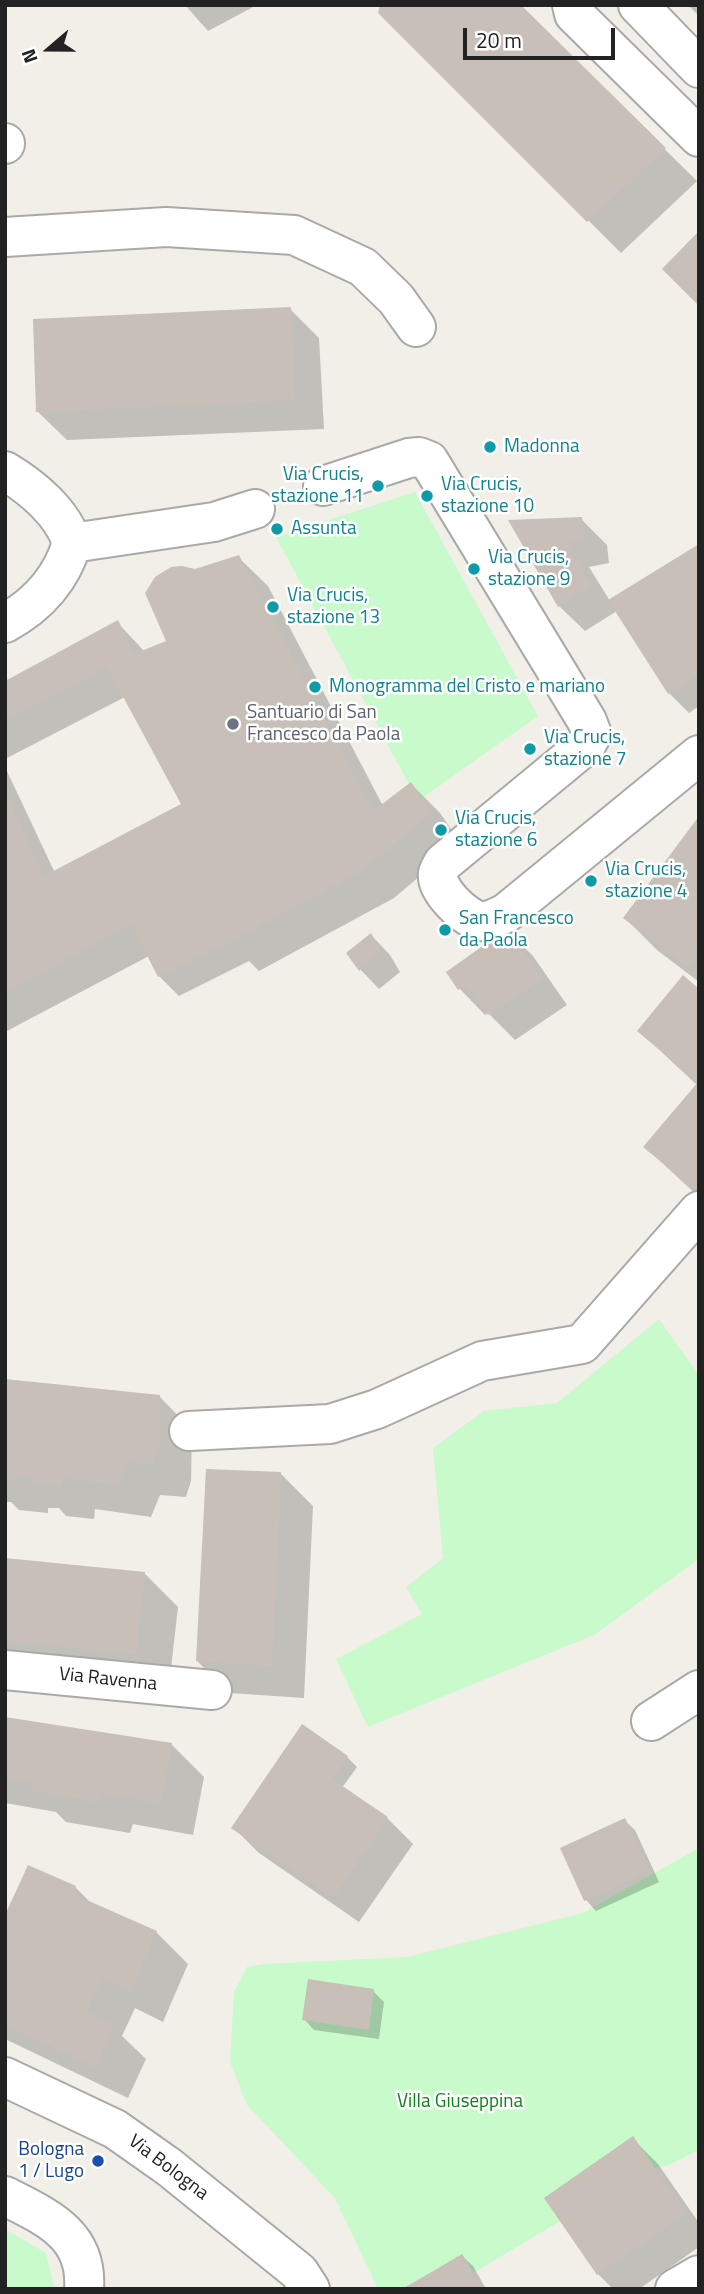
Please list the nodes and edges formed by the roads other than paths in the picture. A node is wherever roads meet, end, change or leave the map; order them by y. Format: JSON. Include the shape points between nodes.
{"nodes":[{"id":1,"x":572,"y":5,"type":"edge"},
{"id":2,"x":638,"y":5,"type":"edge"},
{"id":3,"x":669,"y":5,"type":"edge"},
{"id":4,"x":699,"y":35,"type":"edge"},
{"id":5,"x":699,"y":68,"type":"edge"},
{"id":6,"x":699,"y":137,"type":"edge"},
{"id":7,"x":18,"y":235,"type":"edge"},
{"id":8,"x":416,"y":327,"type":"dead end"},
{"id":9,"x":5,"y":471,"type":"edge"},
{"id":10,"x":323,"y":486,"type":"dead end"},
{"id":11,"x":255,"y":509,"type":"dead end"},
{"id":12,"x":72,"y":543,"type":"junction"},
{"id":13,"x":5,"y":623,"type":"edge"},
{"id":14,"x":699,"y":755,"type":"edge"},
{"id":15,"x":699,"y":1211,"type":"edge"},
{"id":16,"x":189,"y":1431,"type":"dead end"},
{"id":17,"x":5,"y":1670,"type":"edge"},
{"id":18,"x":699,"y":1689,"type":"edge"},
{"id":19,"x":212,"y":1690,"type":"dead end"},
{"id":20,"x":650,"y":1721,"type":"dead end"},
{"id":21,"x":5,"y":2077,"type":"edge"},
{"id":22,"x":5,"y":2196,"type":"edge"},
{"id":23,"x":76,"y":2249,"type":"junction"},
{"id":24,"x":699,"y":2275,"type":"edge"},
{"id":25,"x":84,"y":2289,"type":"edge"},
{"id":26,"x":109,"y":2289,"type":"edge"},
{"id":27,"x":310,"y":2289,"type":"edge"},
{"id":28,"x":675,"y":2289,"type":"edge"}],
"edges":[{"from":1,"to":6,"type":"street","via":[[574,14]]},
{"from":2,"to":5,"type":"street"},
{"from":3,"to":4,"type":"street"},
{"from":7,"to":8,"type":"street","via":[[166,227],[294,235],[363,267],[396,299]]},
{"from":9,"to":12,"type":"street","via":[[60,518]]},
{"from":10,"to":14,"type":"street","via":[[409,458],[429,461],[592,734],[586,745],[443,863],[438,874],[441,887],[463,911],[478,921],[506,912]]},
{"from":11,"to":12,"type":"street","via":[[214,522]]},
{"from":12,"to":13,"type":"street","via":[[67,561],[43,596]]},
{"from":15,"to":16,"type":"street","via":[[582,1344],[482,1361],[377,1409],[330,1424]]},
{"from":17,"to":19,"type":"street","name":"Via Ravenna"},
{"from":18,"to":20,"type":"street"},
{"from":21,"to":27,"type":"street","name":"Via Bologna","via":[[115,2129],[289,2264]]},
{"from":22,"to":23,"type":"street","via":[[55,2223]]},
{"from":23,"to":25,"type":"street"},
{"from":23,"to":26,"type":"street"},
{"from":24,"to":28,"type":"street"}]}
